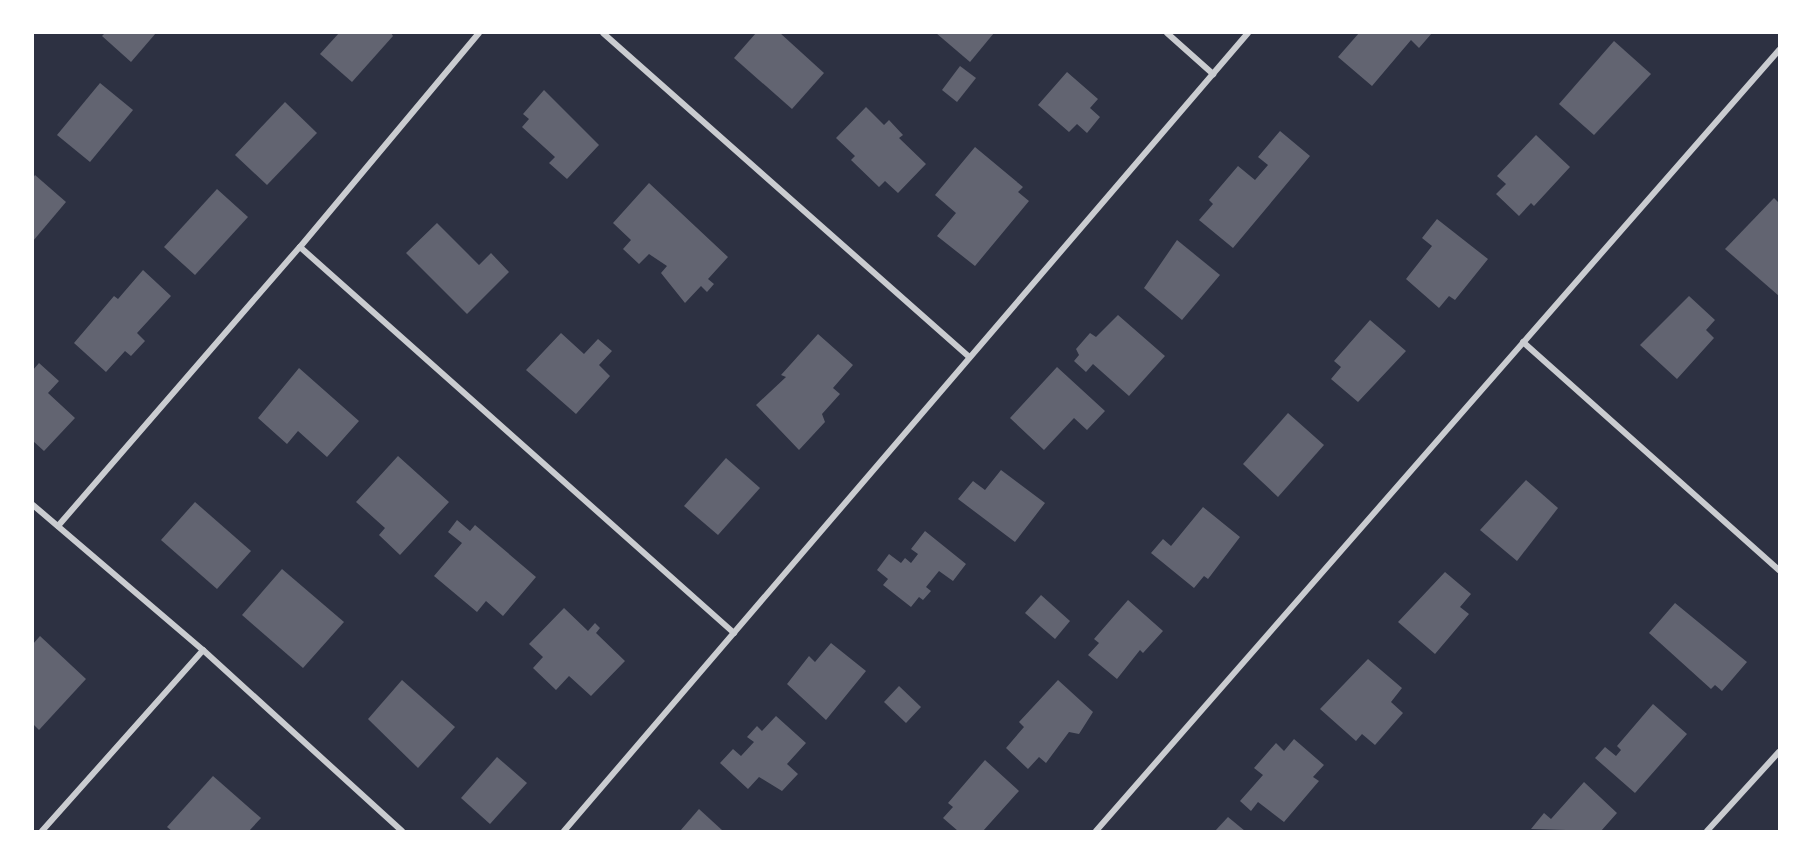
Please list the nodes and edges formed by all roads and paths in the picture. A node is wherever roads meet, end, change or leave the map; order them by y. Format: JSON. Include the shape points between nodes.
{"nodes":[{"id":1,"x":479,"y":33,"type":"edge"},
{"id":2,"x":603,"y":33,"type":"edge"},
{"id":3,"x":1167,"y":33,"type":"edge"},
{"id":4,"x":1248,"y":33,"type":"edge"},
{"id":5,"x":1779,"y":50,"type":"edge"},
{"id":6,"x":1213,"y":74,"type":"junction"},
{"id":7,"x":300,"y":247,"type":"junction"},
{"id":8,"x":1523,"y":342,"type":"junction"},
{"id":9,"x":969,"y":357,"type":"junction"},
{"id":10,"x":33,"y":505,"type":"edge"},
{"id":11,"x":58,"y":526,"type":"junction"},
{"id":12,"x":1779,"y":570,"type":"edge"},
{"id":13,"x":734,"y":633,"type":"junction"},
{"id":14,"x":203,"y":650,"type":"junction"},
{"id":15,"x":1779,"y":752,"type":"edge"},
{"id":16,"x":42,"y":831,"type":"edge"},
{"id":17,"x":402,"y":831,"type":"edge"},
{"id":18,"x":564,"y":831,"type":"edge"},
{"id":19,"x":1096,"y":831,"type":"edge"},
{"id":20,"x":1707,"y":831,"type":"edge"}],
"edges":[{"from":1,"to":7,"type":"street"},
{"from":2,"to":9,"type":"street"},
{"from":3,"to":6,"type":"street"},
{"from":4,"to":6,"type":"street"},
{"from":5,"to":8,"type":"street"},
{"from":6,"to":9,"type":"street"},
{"from":7,"to":11,"type":"street"},
{"from":7,"to":13,"type":"street"},
{"from":8,"to":12,"type":"street"},
{"from":8,"to":19,"type":"street"},
{"from":9,"to":13,"type":"street"},
{"from":10,"to":11,"type":"street"},
{"from":11,"to":14,"type":"street"},
{"from":13,"to":18,"type":"street"},
{"from":14,"to":16,"type":"street"},
{"from":14,"to":17,"type":"street"},
{"from":15,"to":20,"type":"street"}]}
